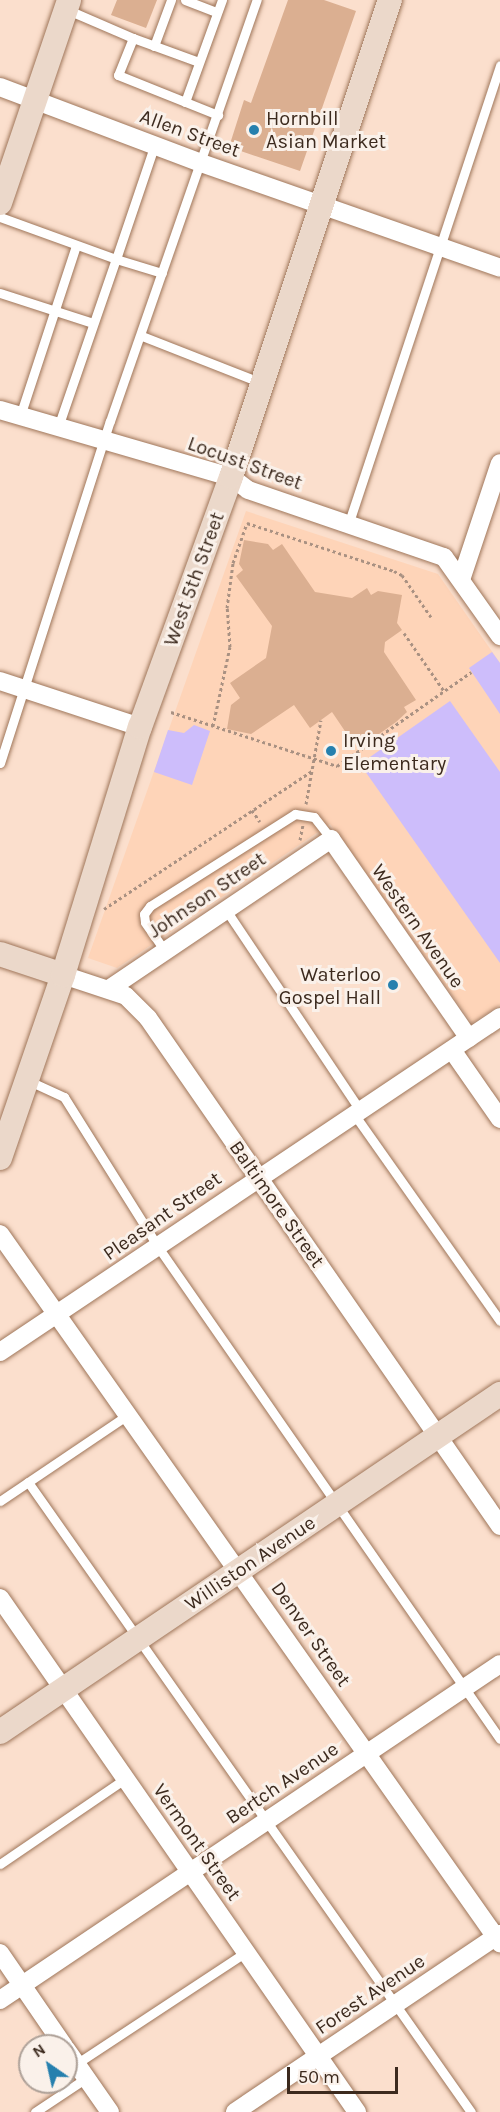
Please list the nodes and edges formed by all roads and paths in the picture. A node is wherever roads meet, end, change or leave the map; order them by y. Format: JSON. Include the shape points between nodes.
{"nodes":[{"id":1,"x":171,"y":0,"type":"edge"},
{"id":2,"x":185,"y":0,"type":"edge"},
{"id":3,"x":222,"y":0,"type":"edge"},
{"id":4,"x":257,"y":0,"type":"edge"},
{"id":5,"x":390,"y":0,"type":"edge"},
{"id":6,"x":68,"y":4,"type":"edge"},
{"id":7,"x":217,"y":12,"type":"junction"},
{"id":8,"x":133,"y":38,"type":"junction"},
{"id":9,"x":154,"y":46,"type":"junction"},
{"id":10,"x":199,"y":62,"type":"junction"},
{"id":11,"x":500,"y":65,"type":"edge"},
{"id":12,"x":0,"y":87,"type":"edge"},
{"id":13,"x":35,"y":99,"type":"junction"},
{"id":14,"x":185,"y":102,"type":"junction"},
{"id":15,"x":218,"y":115,"type":"junction"},
{"id":16,"x":155,"y":144,"type":"junction"},
{"id":17,"x":201,"y":163,"type":"junction"},
{"id":18,"x":0,"y":203,"type":"edge"},
{"id":19,"x":323,"y":203,"type":"junction"},
{"id":20,"x":0,"y":217,"type":"edge"},
{"id":21,"x":76,"y":246,"type":"junction"},
{"id":22,"x":440,"y":246,"type":"junction"},
{"id":23,"x":116,"y":259,"type":"junction"},
{"id":24,"x":500,"y":268,"type":"edge"},
{"id":25,"x":162,"y":273,"type":"junction"},
{"id":26,"x":0,"y":293,"type":"edge"},
{"id":27,"x":56,"y":310,"type":"junction"},
{"id":28,"x":93,"y":323,"type":"junction"},
{"id":29,"x":142,"y":336,"type":"junction"},
{"id":30,"x":262,"y":383,"type":"junction"},
{"id":31,"x":0,"y":410,"type":"edge"},
{"id":32,"x":20,"y":416,"type":"junction"},
{"id":33,"x":58,"y":427,"type":"junction"},
{"id":34,"x":103,"y":440,"type":"junction"},
{"id":35,"x":500,"y":463,"type":"edge"},
{"id":36,"x":231,"y":477,"type":"junction"},
{"id":37,"x":350,"y":522,"type":"junction"},
{"id":38,"x":462,"y":580,"type":"junction"},
{"id":39,"x":431,"y":617,"type":"dead end"},
{"id":40,"x":404,"y":633,"type":"dead end"},
{"id":41,"x":500,"y":636,"type":"edge"},
{"id":42,"x":471,"y":672,"type":"dead end"},
{"id":43,"x":0,"y":681,"type":"edge"},
{"id":44,"x":23,"y":688,"type":"junction"},
{"id":45,"x":444,"y":691,"type":"junction"},
{"id":46,"x":171,"y":712,"type":"dead end"},
{"id":47,"x":321,"y":720,"type":"dead end"},
{"id":48,"x":213,"y":726,"type":"junction"},
{"id":49,"x":140,"y":727,"type":"junction"},
{"id":50,"x":314,"y":759,"type":"junction"},
{"id":51,"x":0,"y":763,"type":"edge"},
{"id":52,"x":312,"y":771,"type":"junction"},
{"id":53,"x":252,"y":810,"type":"junction"},
{"id":54,"x":304,"y":815,"type":"junction"},
{"id":55,"x":261,"y":824,"type":"dead end"},
{"id":56,"x":331,"y":839,"type":"junction"},
{"id":57,"x":300,"y":841,"type":"dead end"},
{"id":58,"x":104,"y":909,"type":"dead end"},
{"id":59,"x":226,"y":910,"type":"junction"},
{"id":60,"x":165,"y":951,"type":"junction"},
{"id":61,"x":0,"y":954,"type":"edge"},
{"id":62,"x":63,"y":975,"type":"junction"},
{"id":63,"x":109,"y":989,"type":"junction"},
{"id":64,"x":500,"y":1017,"type":"edge"},
{"id":65,"x":469,"y":1038,"type":"junction"},
{"id":66,"x":452,"y":1050,"type":"junction"},
{"id":67,"x":27,"y":1080,"type":"junction"},
{"id":68,"x":357,"y":1112,"type":"junction"},
{"id":69,"x":500,"y":1119,"type":"edge"},
{"id":70,"x":0,"y":1158,"type":"edge"},
{"id":71,"x":258,"y":1177,"type":"junction"},
{"id":72,"x":0,"y":1234,"type":"edge"},
{"id":73,"x":158,"y":1247,"type":"junction"},
{"id":74,"x":60,"y":1315,"type":"junction"},
{"id":75,"x":500,"y":1321,"type":"edge"},
{"id":76,"x":0,"y":1352,"type":"edge"},
{"id":77,"x":500,"y":1394,"type":"edge"},
{"id":78,"x":129,"y":1414,"type":"junction"},
{"id":79,"x":437,"y":1436,"type":"junction"},
{"id":80,"x":28,"y":1482,"type":"junction"},
{"id":81,"x":0,"y":1501,"type":"edge"},
{"id":82,"x":335,"y":1506,"type":"junction"},
{"id":83,"x":500,"y":1526,"type":"edge"},
{"id":84,"x":239,"y":1571,"type":"junction"},
{"id":85,"x":0,"y":1598,"type":"edge"},
{"id":86,"x":138,"y":1639,"type":"junction"},
{"id":87,"x":500,"y":1664,"type":"edge"},
{"id":88,"x":463,"y":1688,"type":"junction"},
{"id":89,"x":64,"y":1689,"type":"junction"},
{"id":90,"x":0,"y":1732,"type":"edge"},
{"id":91,"x":500,"y":1739,"type":"edge"},
{"id":92,"x":367,"y":1753,"type":"junction"},
{"id":93,"x":126,"y":1778,"type":"junction"},
{"id":94,"x":264,"y":1822,"type":"junction"},
{"id":95,"x":0,"y":1864,"type":"edge"},
{"id":96,"x":190,"y":1872,"type":"junction"},
{"id":97,"x":498,"y":1938,"type":"edge"},
{"id":98,"x":246,"y":1952,"type":"junction"},
{"id":99,"x":0,"y":1953,"type":"edge"},
{"id":100,"x":22,"y":1985,"type":"junction"},
{"id":101,"x":0,"y":2000,"type":"edge"},
{"id":102,"x":394,"y":2005,"type":"junction"},
{"id":103,"x":56,"y":2034,"type":"edge"},
{"id":104,"x":78,"y":2056,"type":"edge"},
{"id":105,"x":318,"y":2056,"type":"junction"},
{"id":106,"x":78,"y":2066,"type":"edge"},
{"id":107,"x":48,"y":2094,"type":"edge"},
{"id":108,"x":35,"y":2112,"type":"edge"},
{"id":109,"x":110,"y":2112,"type":"edge"},
{"id":110,"x":235,"y":2112,"type":"edge"},
{"id":111,"x":357,"y":2112,"type":"edge"},
{"id":112,"x":471,"y":2112,"type":"edge"}],
"edges":[{"from":1,"to":9,"type":"lane"},
{"from":2,"to":7,"type":"lane"},
{"from":3,"to":7,"type":"lane"},
{"from":4,"to":15,"type":"lane"},
{"from":5,"to":19,"type":"main road","name":"West 5th Street"},
{"from":6,"to":8,"type":"lane"},
{"from":6,"to":13,"type":"main road"},
{"from":7,"to":10,"type":"lane"},
{"from":8,"to":9,"type":"lane"},
{"from":8,"to":14,"type":"lane","via":[[118,75]]},
{"from":9,"to":10,"type":"lane"},
{"from":10,"to":14,"type":"lane"},
{"from":11,"to":22,"type":"lane"},
{"from":12,"to":13,"type":"street","name":"Allen Street"},
{"from":13,"to":16,"type":"street","name":"Allen Street"},
{"from":13,"to":18,"type":"main road"},
{"from":14,"to":15,"type":"lane"},
{"from":15,"to":17,"type":"lane"},
{"from":16,"to":17,"type":"street","name":"Allen Street"},
{"from":16,"to":23,"type":"lane"},
{"from":17,"to":19,"type":"street","name":"Allen Street"},
{"from":17,"to":25,"type":"lane"},
{"from":19,"to":22,"type":"street","name":"Allen Street"},
{"from":19,"to":30,"type":"main road","name":"West 5th Street"},
{"from":20,"to":21,"type":"lane"},
{"from":21,"to":23,"type":"lane"},
{"from":21,"to":27,"type":"lane"},
{"from":22,"to":24,"type":"street","name":"Allen Street"},
{"from":22,"to":37,"type":"lane"},
{"from":23,"to":25,"type":"lane"},
{"from":23,"to":28,"type":"lane"},
{"from":25,"to":29,"type":"lane"},
{"from":26,"to":27,"type":"lane"},
{"from":27,"to":28,"type":"lane"},
{"from":27,"to":32,"type":"lane"},
{"from":28,"to":33,"type":"lane"},
{"from":29,"to":30,"type":"lane"},
{"from":29,"to":34,"type":"lane"},
{"from":30,"to":36,"type":"main road","name":"West 5th Street"},
{"from":31,"to":32,"type":"street","name":"Locust Street"},
{"from":32,"to":33,"type":"street","name":"Locust Street"},
{"from":33,"to":34,"type":"street","name":"Locust Street"},
{"from":34,"to":36,"type":"street","name":"Locust Street"},
{"from":34,"to":44,"type":"lane"},
{"from":35,"to":38,"type":"street"},
{"from":36,"to":37,"type":"street","name":"Locust Street","via":[[248,490]]},
{"from":36,"to":49,"type":"main road","name":"West 5th Street"},
{"from":37,"to":38,"type":"street","name":"Locust Street","via":[[444,556]]},
{"from":38,"to":41,"type":"street","name":"Locust Street"},
{"from":39,"to":48,"type":"path","via":[[402,575],[247,523],[233,563],[227,608],[230,647]]},
{"from":40,"to":45,"type":"path"},
{"from":42,"to":45,"type":"path"},
{"from":43,"to":44,"type":"street"},
{"from":44,"to":49,"type":"street"},
{"from":44,"to":51,"type":"lane"},
{"from":45,"to":50,"type":"path","via":[[337,766]]},
{"from":46,"to":48,"type":"path"},
{"from":47,"to":50,"type":"path"},
{"from":48,"to":50,"type":"path"},
{"from":49,"to":62,"type":"main road","name":"West 5th Street"},
{"from":50,"to":52,"type":"path"},
{"from":52,"to":53,"type":"path"},
{"from":52,"to":54,"type":"path"},
{"from":53,"to":55,"type":"path"},
{"from":53,"to":58,"type":"path"},
{"from":54,"to":56,"type":"lane","via":[[319,822]]},
{"from":54,"to":57,"type":"path"},
{"from":54,"to":60,"type":"lane","via":[[282,819],[150,906],[144,914],[145,922]]},
{"from":56,"to":59,"type":"street","name":"Johnson Street"},
{"from":56,"to":65,"type":"street","name":"Western Avenue"},
{"from":59,"to":60,"type":"street","name":"Johnson Street"},
{"from":59,"to":68,"type":"lane"},
{"from":60,"to":63,"type":"street","name":"Johnson Street"},
{"from":61,"to":62,"type":"main road","name":"Baltimore Street"},
{"from":62,"to":63,"type":"street","name":"Baltimore Street"},
{"from":62,"to":67,"type":"main road","name":"West 5th Street"},
{"from":63,"to":71,"type":"street","name":"Baltimore Street","via":[[126,996],[148,1018]]},
{"from":64,"to":65,"type":"street","name":"Pleasant Street"},
{"from":65,"to":66,"type":"street","name":"Pleasant Street"},
{"from":66,"to":68,"type":"street","name":"Pleasant Street"},
{"from":66,"to":69,"type":"street"},
{"from":67,"to":70,"type":"main road","name":"West 5th Street"},
{"from":67,"to":73,"type":"lane","via":[[64,1096]]},
{"from":68,"to":71,"type":"street","name":"Pleasant Street"},
{"from":68,"to":75,"type":"lane"},
{"from":71,"to":73,"type":"street","name":"Pleasant Street"},
{"from":71,"to":79,"type":"street","name":"Baltimore Street"},
{"from":72,"to":74,"type":"street","name":"Denver Street"},
{"from":73,"to":74,"type":"street","name":"Pleasant Street"},
{"from":73,"to":82,"type":"lane"},
{"from":74,"to":76,"type":"street","name":"Pleasant Street"},
{"from":74,"to":78,"type":"street","name":"Denver Street"},
{"from":77,"to":79,"type":"main road","name":"Williston Avenue"},
{"from":78,"to":80,"type":"lane"},
{"from":78,"to":84,"type":"street","name":"Denver Street"},
{"from":79,"to":82,"type":"main road","name":"Williston Avenue"},
{"from":79,"to":83,"type":"street","name":"Baltimore Street"},
{"from":80,"to":81,"type":"lane"},
{"from":80,"to":86,"type":"lane"},
{"from":82,"to":84,"type":"main road","name":"Williston Avenue"},
{"from":82,"to":88,"type":"lane"},
{"from":84,"to":86,"type":"main road","name":"Williston Avenue"},
{"from":84,"to":92,"type":"street","name":"Denver Street"},
{"from":85,"to":89,"type":"street","name":"Vermont Street"},
{"from":86,"to":89,"type":"main road","name":"Williston Avenue"},
{"from":86,"to":94,"type":"lane"},
{"from":87,"to":88,"type":"street","name":"Bertch Avenue"},
{"from":88,"to":91,"type":"lane"},
{"from":88,"to":92,"type":"street","name":"Bertch Avenue"},
{"from":89,"to":90,"type":"main road","name":"Williston Avenue"},
{"from":89,"to":93,"type":"street","name":"Vermont Street"},
{"from":92,"to":94,"type":"street","name":"Bertch Avenue"},
{"from":92,"to":97,"type":"street","name":"Denver Street"},
{"from":93,"to":95,"type":"lane"},
{"from":93,"to":96,"type":"street","name":"Vermont Street"},
{"from":94,"to":96,"type":"street","name":"Bertch Avenue"},
{"from":94,"to":102,"type":"lane"},
{"from":96,"to":98,"type":"street","name":"Vermont Street"},
{"from":96,"to":100,"type":"street","name":"Bertch Avenue"},
{"from":97,"to":102,"type":"street","name":"Forest Avenue"},
{"from":98,"to":104,"type":"lane"},
{"from":98,"to":105,"type":"street","name":"Vermont Street"},
{"from":99,"to":100,"type":"street"},
{"from":100,"to":101,"type":"street","name":"Bertch Avenue"},
{"from":100,"to":103,"type":"street"},
{"from":102,"to":105,"type":"street","name":"Forest Avenue"},
{"from":102,"to":112,"type":"lane"},
{"from":105,"to":110,"type":"street","name":"Forest Avenue"},
{"from":105,"to":111,"type":"street","name":"Vermont Street"},
{"from":106,"to":109,"type":"street"},
{"from":107,"to":108,"type":"lane"}]}
